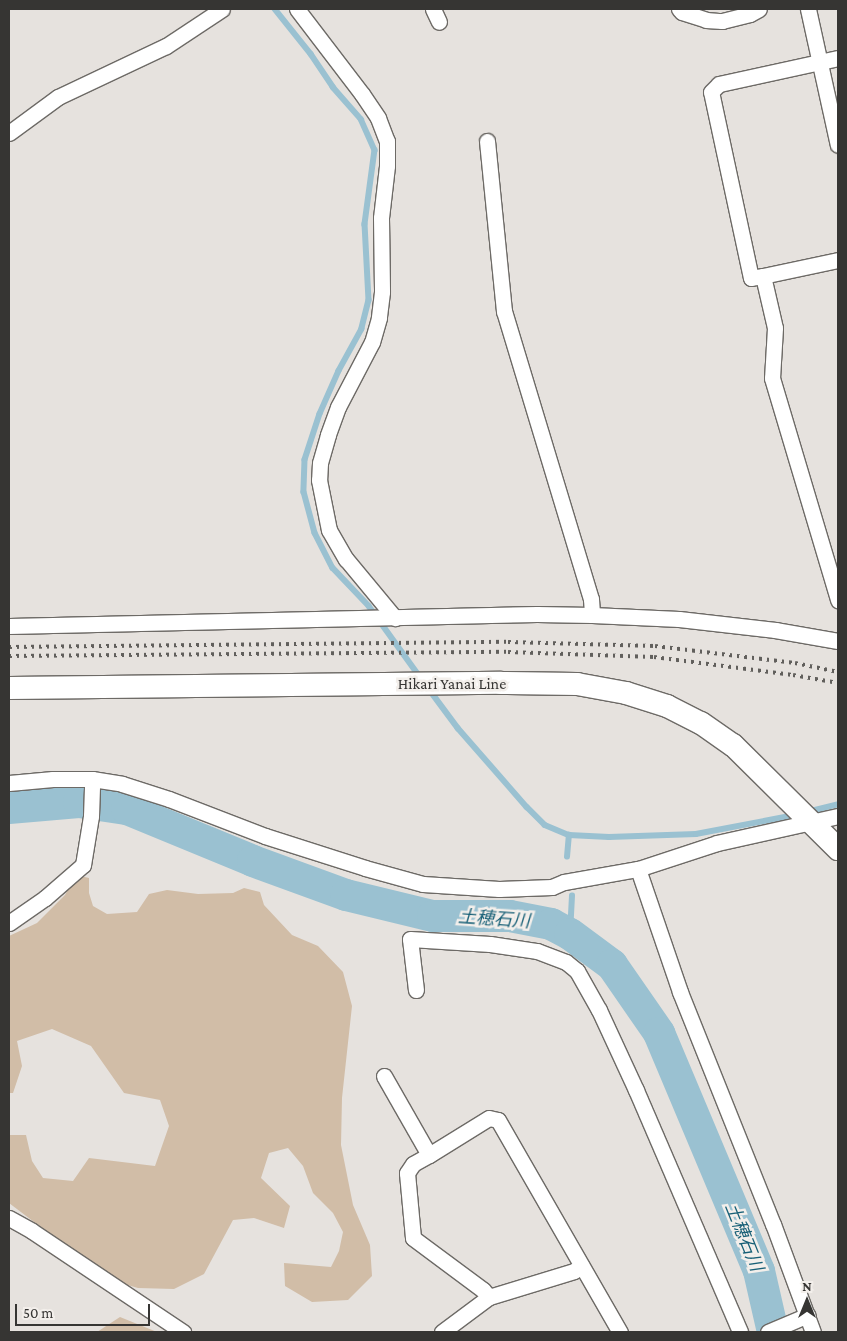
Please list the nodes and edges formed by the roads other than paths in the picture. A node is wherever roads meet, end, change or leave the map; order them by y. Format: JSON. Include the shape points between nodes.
{"nodes":[{"id":1,"x":222,"y":9,"type":"edge"},
{"id":2,"x":297,"y":9,"type":"edge"},
{"id":3,"x":679,"y":9,"type":"edge"},
{"id":4,"x":759,"y":9,"type":"edge"},
{"id":5,"x":808,"y":9,"type":"edge"},
{"id":6,"x":838,"y":58,"type":"edge"},
{"id":7,"x":819,"y":62,"type":"junction"},
{"id":8,"x":9,"y":133,"type":"edge"},
{"id":9,"x":487,"y":141,"type":"dead end"},
{"id":10,"x":838,"y":145,"type":"edge"},
{"id":11,"x":838,"y":260,"type":"edge"},
{"id":12,"x":763,"y":276,"type":"junction"},
{"id":13,"x":838,"y":600,"type":"edge"},
{"id":14,"x":592,"y":615,"type":"junction"},
{"id":15,"x":391,"y":618,"type":"junction"},
{"id":16,"x":9,"y":626,"type":"edge"},
{"id":17,"x":838,"y":641,"type":"edge"},
{"id":18,"x":9,"y":688,"type":"edge"},
{"id":19,"x":92,"y":779,"type":"junction"},
{"id":20,"x":9,"y":783,"type":"edge"},
{"id":21,"x":802,"y":814,"type":"junction"},
{"id":22,"x":838,"y":816,"type":"edge"},
{"id":23,"x":838,"y":849,"type":"edge"},
{"id":24,"x":638,"y":868,"type":"junction"},
{"id":25,"x":9,"y":923,"type":"edge"},
{"id":26,"x":416,"y":990,"type":"dead end"},
{"id":27,"x":384,"y":1076,"type":"dead end"},
{"id":28,"x":429,"y":1155,"type":"junction"},
{"id":29,"x":9,"y":1218,"type":"edge"},
{"id":30,"x":581,"y":1266,"type":"junction"},
{"id":31,"x":490,"y":1297,"type":"junction"},
{"id":32,"x":805,"y":1316,"type":"junction"},
{"id":33,"x":183,"y":1332,"type":"edge"},
{"id":34,"x":442,"y":1332,"type":"edge"},
{"id":35,"x":620,"y":1332,"type":"edge"},
{"id":36,"x":740,"y":1332,"type":"edge"},
{"id":37,"x":768,"y":1332,"type":"edge"},
{"id":38,"x":813,"y":1332,"type":"edge"}],
"edges":[{"from":1,"to":8,"type":"street","via":[[166,46],[58,97]]},
{"from":2,"to":15,"type":"street","via":[[362,94],[378,118],[386,141],[387,166],[380,218],[382,292],[379,318],[372,342],[338,407],[320,463],[319,480],[329,530],[346,559]]},
{"from":3,"to":4,"type":"street","via":[[706,20],[722,21]]},
{"from":5,"to":7,"type":"street"},
{"from":6,"to":7,"type":"street"},
{"from":7,"to":10,"type":"street"},
{"from":7,"to":12,"type":"street","via":[[719,84],[711,92],[751,278]]},
{"from":9,"to":14,"type":"street","via":[[504,311],[591,599]]},
{"from":11,"to":12,"type":"street"},
{"from":12,"to":13,"type":"street","via":[[775,328],[772,378]]},
{"from":14,"to":15,"type":"street"},
{"from":14,"to":17,"type":"street","via":[[679,619]]},
{"from":15,"to":16,"type":"street"},
{"from":18,"to":21,"type":"main road","name":"Hikari Yanai Line","via":[[577,684],[626,693],[667,706],[701,724],[733,745]]},
{"from":19,"to":20,"type":"street"},
{"from":19,"to":24,"type":"street","via":[[131,787],[265,836],[423,884],[499,889],[552,887]]},
{"from":19,"to":25,"type":"street","via":[[91,816],[83,865]]},
{"from":21,"to":22,"type":"street"},
{"from":21,"to":23,"type":"main road","name":"Hikari Yanai Line"},
{"from":21,"to":24,"type":"street"},
{"from":24,"to":32,"type":"street","via":[[680,992]]},
{"from":26,"to":36,"type":"street","via":[[410,938],[537,951],[566,962],[577,971],[599,1010],[639,1098]]},
{"from":27,"to":28,"type":"street"},
{"from":28,"to":30,"type":"street","via":[[490,1118],[498,1120]]},
{"from":28,"to":31,"type":"street","via":[[413,1164],[408,1173],[413,1238]]},
{"from":29,"to":33,"type":"street"},
{"from":30,"to":31,"type":"street"},
{"from":30,"to":35,"type":"street"},
{"from":31,"to":34,"type":"street"},
{"from":32,"to":37,"type":"street"},
{"from":32,"to":38,"type":"street"}]}
